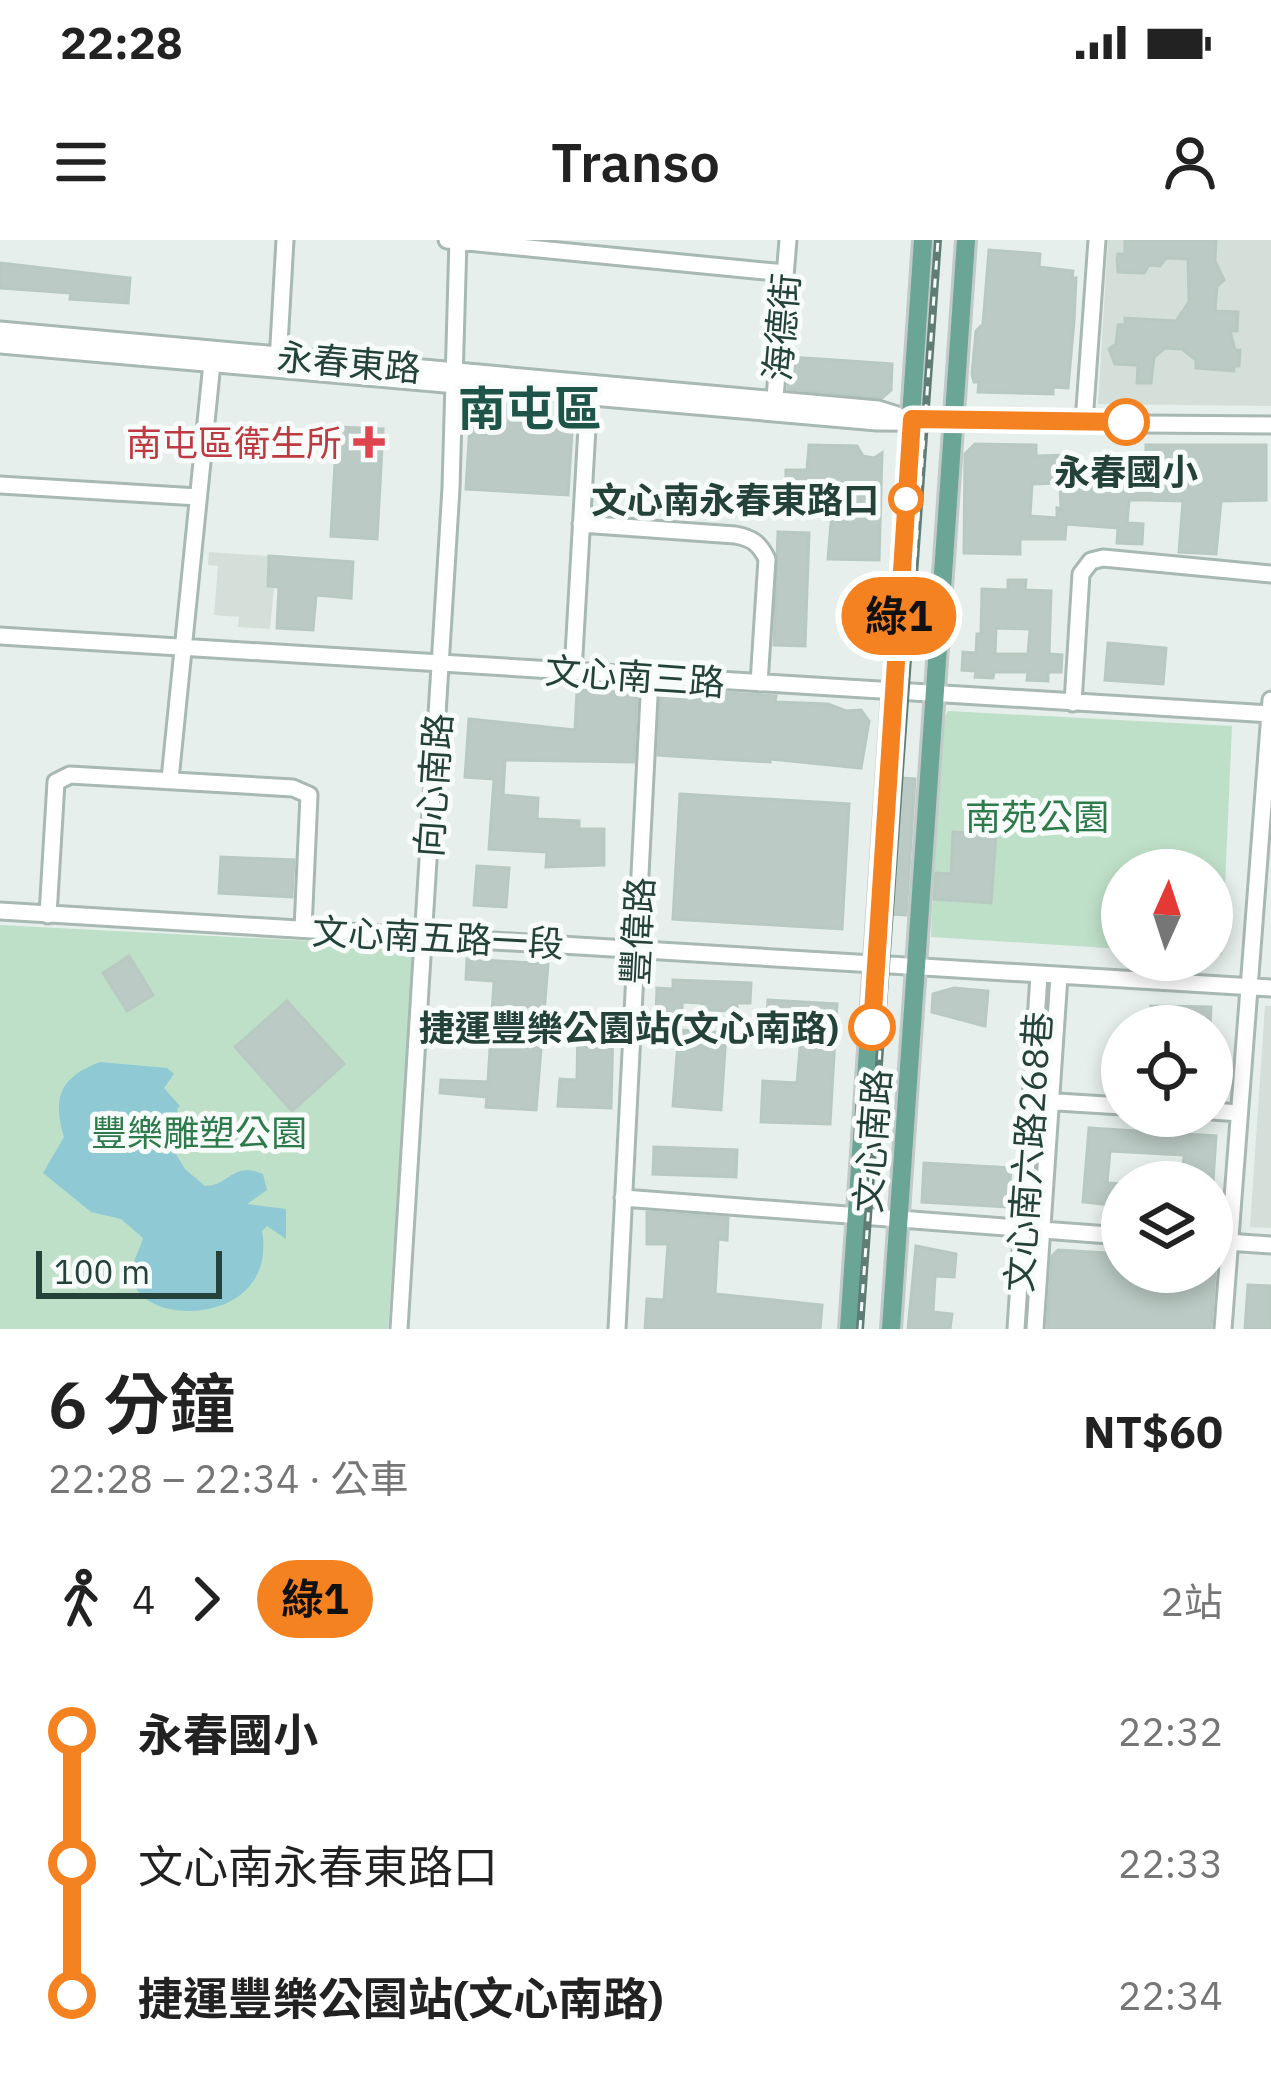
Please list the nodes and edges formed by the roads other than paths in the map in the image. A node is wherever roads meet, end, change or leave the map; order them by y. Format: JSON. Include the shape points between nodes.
{"nodes":[{"id":1,"x":285,"y":240,"type":"edge"},
{"id":2,"x":447,"y":240,"type":"edge"},
{"id":3,"x":788,"y":240,"type":"edge"},
{"id":4,"x":923,"y":240,"type":"edge"},
{"id":5,"x":966,"y":240,"type":"edge"},
{"id":6,"x":1097,"y":240,"type":"edge"},
{"id":7,"x":458,"y":241,"type":"edge"},
{"id":8,"x":785,"y":273,"type":"junction"},
{"id":9,"x":0,"y":330,"type":"edge"},
{"id":10,"x":0,"y":345,"type":"edge"},
{"id":11,"x":212,"y":357,"type":"junction"},
{"id":12,"x":278,"y":364,"type":"junction"},
{"id":13,"x":456,"y":380,"type":"junction"},
{"id":14,"x":589,"y":391,"type":"junction"},
{"id":15,"x":775,"y":407,"type":"junction"},
{"id":16,"x":912,"y":419,"type":"junction"},
{"id":17,"x":954,"y":420,"type":"junction"},
{"id":18,"x":1084,"y":422,"type":"junction"},
{"id":19,"x":1271,"y":425,"type":"edge"},
{"id":20,"x":0,"y":485,"type":"edge"},
{"id":21,"x":198,"y":497,"type":"junction"},
{"id":22,"x":581,"y":524,"type":"junction"},
{"id":23,"x":1271,"y":574,"type":"edge"},
{"id":24,"x":0,"y":636,"type":"edge"},
{"id":25,"x":183,"y":647,"type":"junction"},
{"id":26,"x":440,"y":664,"type":"junction"},
{"id":27,"x":573,"y":672,"type":"junction"},
{"id":28,"x":650,"y":676,"type":"junction"},
{"id":29,"x":759,"y":683,"type":"junction"},
{"id":30,"x":894,"y":692,"type":"junction"},
{"id":31,"x":936,"y":694,"type":"junction"},
{"id":32,"x":1271,"y":700,"type":"edge"},
{"id":33,"x":1073,"y":703,"type":"junction"},
{"id":34,"x":1271,"y":714,"type":"edge"},
{"id":35,"x":170,"y":779,"type":"junction"},
{"id":36,"x":0,"y":911,"type":"edge"},
{"id":37,"x":48,"y":915,"type":"junction"},
{"id":38,"x":303,"y":929,"type":"junction"},
{"id":39,"x":423,"y":936,"type":"junction"},
{"id":40,"x":636,"y":949,"type":"junction"},
{"id":41,"x":877,"y":963,"type":"junction"},
{"id":42,"x":917,"y":968,"type":"junction"},
{"id":43,"x":1040,"y":975,"type":"junction"},
{"id":44,"x":1059,"y":976,"type":"junction"},
{"id":45,"x":1249,"y":987,"type":"junction"},
{"id":46,"x":1271,"y":988,"type":"edge"},
{"id":47,"x":1042,"y":1101,"type":"junction"},
{"id":48,"x":1101,"y":1105,"type":"edge"},
{"id":49,"x":1233,"y":1113,"type":"edge"},
{"id":50,"x":1239,"y":1113,"type":"junction"},
{"id":51,"x":1232,"y":1161,"type":"edge"},
{"id":52,"x":623,"y":1198,"type":"junction"},
{"id":53,"x":857,"y":1218,"type":"junction"},
{"id":54,"x":899,"y":1222,"type":"junction"},
{"id":55,"x":1034,"y":1230,"type":"junction"},
{"id":56,"x":1101,"y":1235,"type":"edge"},
{"id":57,"x":1233,"y":1243,"type":"edge"},
{"id":58,"x":1271,"y":1245,"type":"edge"},
{"id":59,"x":1222,"y":1293,"type":"edge"},
{"id":60,"x":399,"y":1329,"type":"edge"},
{"id":61,"x":617,"y":1329,"type":"edge"},
{"id":62,"x":849,"y":1329,"type":"edge"},
{"id":63,"x":891,"y":1329,"type":"edge"},
{"id":64,"x":1016,"y":1329,"type":"edge"},
{"id":65,"x":1035,"y":1329,"type":"edge"},
{"id":66,"x":1223,"y":1329,"type":"edge"}],
"edges":[{"from":1,"to":12,"type":"street"},
{"from":2,"to":7,"type":"street"},
{"from":3,"to":8,"type":"street","name":"海德街"},
{"from":4,"to":16,"type":"main road","name":"文心南路"},
{"from":5,"to":17,"type":"main road","name":"文心南路"},
{"from":6,"to":18,"type":"street"},
{"from":7,"to":8,"type":"street"},
{"from":7,"to":13,"type":"street","name":"向心南路"},
{"from":8,"to":15,"type":"street","name":"海德街"},
{"from":9,"to":11,"type":"street","name":"永春東路"},
{"from":10,"to":11,"type":"street","name":"永春東路"},
{"from":11,"to":12,"type":"street","name":"永春東路"},
{"from":11,"to":21,"type":"street"},
{"from":12,"to":13,"type":"street","name":"永春東路"},
{"from":13,"to":14,"type":"street","name":"永春東路"},
{"from":13,"to":26,"type":"street","name":"向心南路"},
{"from":14,"to":15,"type":"street","name":"永春東路"},
{"from":14,"to":22,"type":"street"},
{"from":15,"to":16,"type":"street","name":"永春東路","via":[[878,409]]},
{"from":16,"to":17,"type":"street","name":"永春東路"},
{"from":16,"to":30,"type":"main road","name":"文心南路"},
{"from":17,"to":18,"type":"street","name":"永春東路"},
{"from":17,"to":31,"type":"main road","name":"文心南路"},
{"from":18,"to":19,"type":"street","name":"永春東路"},
{"from":20,"to":21,"type":"street"},
{"from":21,"to":25,"type":"street"},
{"from":22,"to":27,"type":"street"},
{"from":22,"to":29,"type":"street","via":[[735,535],[760,545],[767,559]]},
{"from":23,"to":33,"type":"street","via":[[1091,561],[1081,574]]},
{"from":24,"to":25,"type":"street","name":"文心南三路"},
{"from":25,"to":26,"type":"street","name":"文心南三路"},
{"from":25,"to":35,"type":"street"},
{"from":26,"to":27,"type":"street","name":"文心南三路"},
{"from":26,"to":39,"type":"street","name":"向心南路"},
{"from":27,"to":28,"type":"street","name":"文心南三路"},
{"from":28,"to":29,"type":"street","name":"文心南三路"},
{"from":28,"to":40,"type":"street","name":"豐偉路"},
{"from":29,"to":30,"type":"street","name":"文心南三路"},
{"from":30,"to":31,"type":"street","name":"文心南三路"},
{"from":30,"to":41,"type":"main road","name":"文心南路"},
{"from":31,"to":33,"type":"street","name":"文心南三路"},
{"from":31,"to":42,"type":"main road","name":"文心南路"},
{"from":32,"to":34,"type":"street"},
{"from":33,"to":34,"type":"street","name":"文心南三路"},
{"from":34,"to":45,"type":"street"},
{"from":35,"to":37,"type":"street","via":[[70,775],[56,782]]},
{"from":35,"to":38,"type":"street","via":[[309,795]]},
{"from":36,"to":37,"type":"street","name":"文心南五路一段"},
{"from":37,"to":38,"type":"street","name":"文心南五路一段"},
{"from":38,"to":39,"type":"street","name":"文心南五路一段"},
{"from":39,"to":40,"type":"street","name":"文心南五路一段"},
{"from":39,"to":60,"type":"street","name":"向心南路"},
{"from":40,"to":41,"type":"street","name":"文心南五路一段"},
{"from":40,"to":52,"type":"street","name":"豐偉路"},
{"from":41,"to":42,"type":"street","name":"文心南五路一段"},
{"from":41,"to":53,"type":"main road","name":"文心南路"},
{"from":42,"to":43,"type":"street"},
{"from":42,"to":54,"type":"main road","name":"文心南路"},
{"from":43,"to":44,"type":"street"},
{"from":43,"to":47,"type":"street","name":"文心南六路268巷"},
{"from":44,"to":45,"type":"street"},
{"from":44,"to":47,"type":"street","name":"文心南六路268巷"},
{"from":45,"to":46,"type":"street"},
{"from":45,"to":50,"type":"street"},
{"from":47,"to":48,"type":"street"},
{"from":47,"to":55,"type":"street","name":"文心南六路268巷"},
{"from":49,"to":50,"type":"street"},
{"from":50,"to":51,"type":"street"},
{"from":52,"to":53,"type":"street"},
{"from":52,"to":61,"type":"street","name":"豐偉路"},
{"from":53,"to":54,"type":"street"},
{"from":53,"to":62,"type":"main road","name":"文心南路"},
{"from":54,"to":55,"type":"street"},
{"from":54,"to":63,"type":"main road","name":"文心南路"},
{"from":55,"to":56,"type":"street"},
{"from":55,"to":64,"type":"street","name":"文心南六路268巷"},
{"from":55,"to":65,"type":"street","name":"文心南六路268巷"},
{"from":57,"to":58,"type":"street"},
{"from":59,"to":66,"type":"street"}]}
